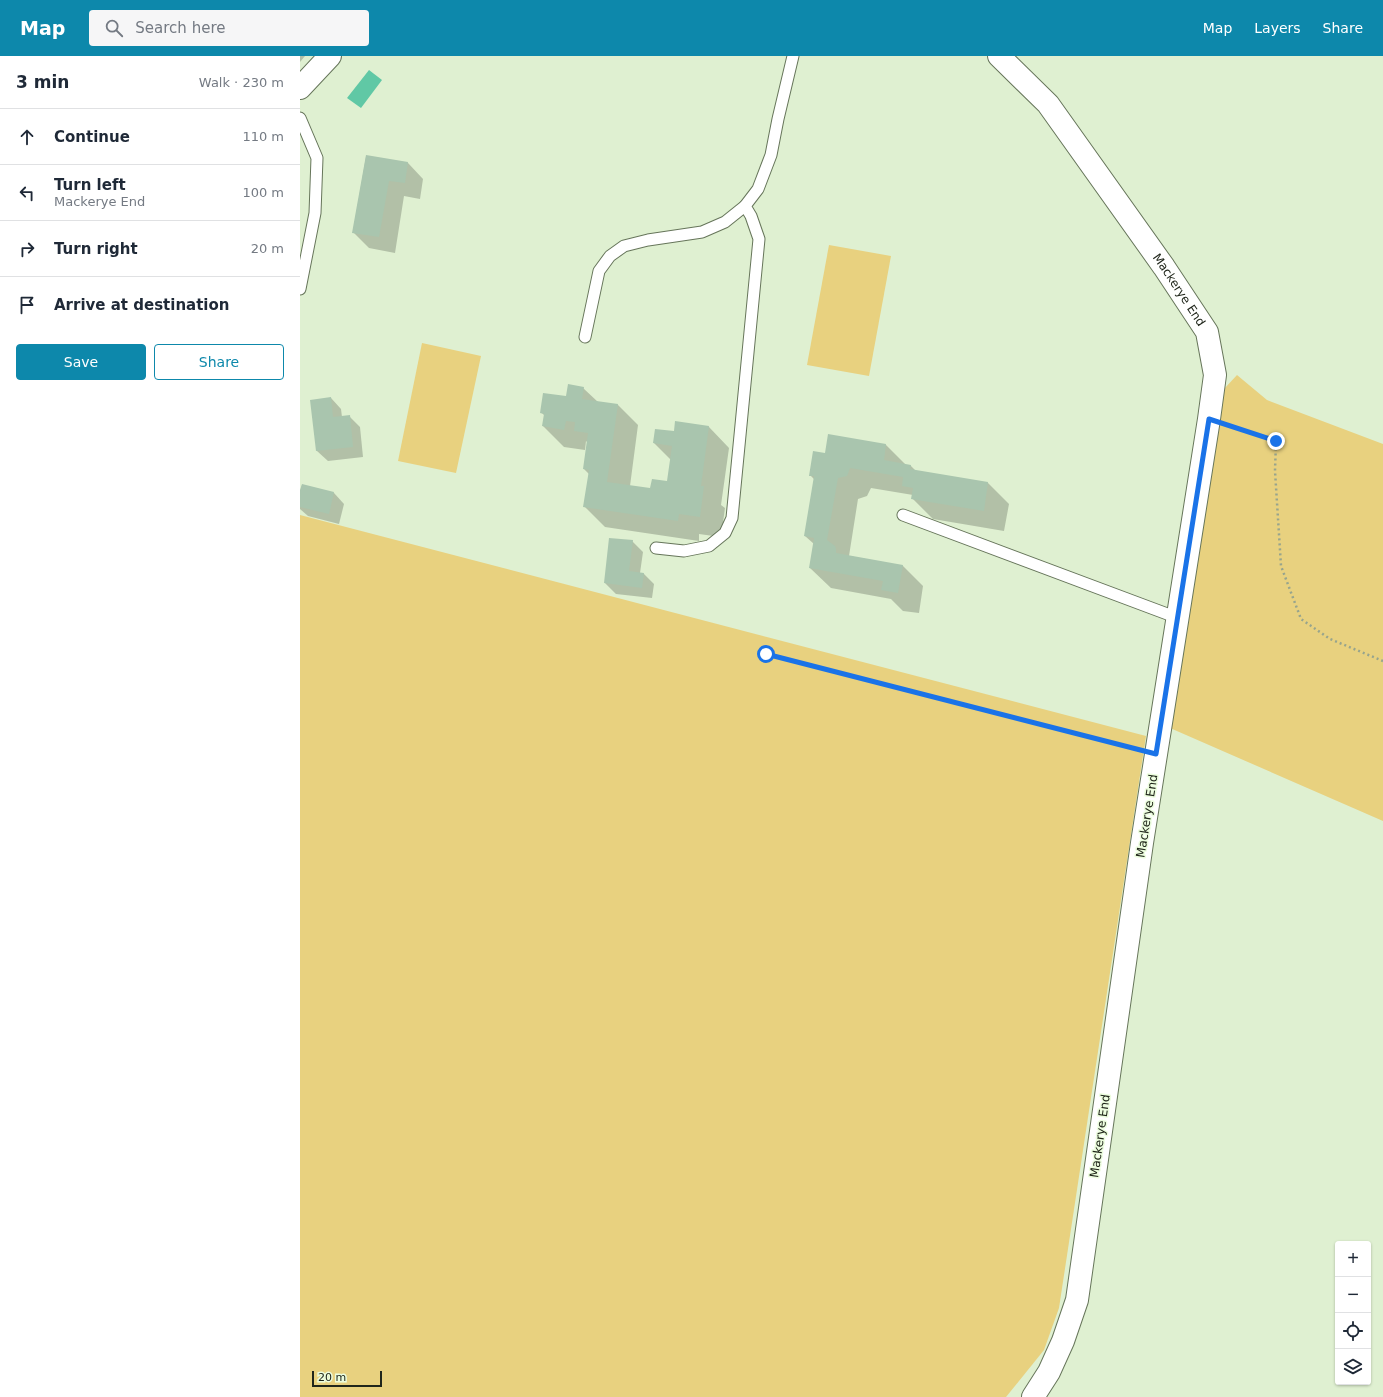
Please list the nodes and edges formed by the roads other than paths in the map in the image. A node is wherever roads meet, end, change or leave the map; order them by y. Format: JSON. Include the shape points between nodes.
{"nodes":[{"id":1,"x":330,"y":56,"type":"edge"},
{"id":2,"x":793,"y":56,"type":"edge"},
{"id":3,"x":999,"y":56,"type":"edge"},
{"id":4,"x":300,"y":88,"type":"edge"},
{"id":5,"x":300,"y":118,"type":"edge"},
{"id":6,"x":745,"y":206,"type":"junction"},
{"id":7,"x":300,"y":290,"type":"edge"},
{"id":8,"x":584,"y":337,"type":"dead end"},
{"id":9,"x":903,"y":515,"type":"dead end"},
{"id":10,"x":656,"y":548,"type":"dead end"},
{"id":11,"x":1178,"y":618,"type":"junction"},
{"id":12,"x":1033,"y":1397,"type":"edge"}],
"edges":[{"from":1,"to":4,"type":"street"},
{"from":2,"to":6,"type":"lane","via":[[771,155],[758,189]]},
{"from":3,"to":11,"type":"street","name":"Mackerye End","via":[[1048,104],[1207,332],[1215,375]]},
{"from":5,"to":7,"type":"lane","via":[[317,158],[315,213]]},
{"from":6,"to":8,"type":"lane","via":[[725,222],[702,232],[624,246],[610,256],[599,271]]},
{"from":6,"to":10,"type":"lane","via":[[752,216],[759,239],[732,518],[725,533],[709,546],[684,551]]},
{"from":9,"to":11,"type":"lane"},
{"from":11,"to":12,"type":"street","name":"Mackerye End","via":[[1142,843],[1077,1300],[1049,1372]]}]}
